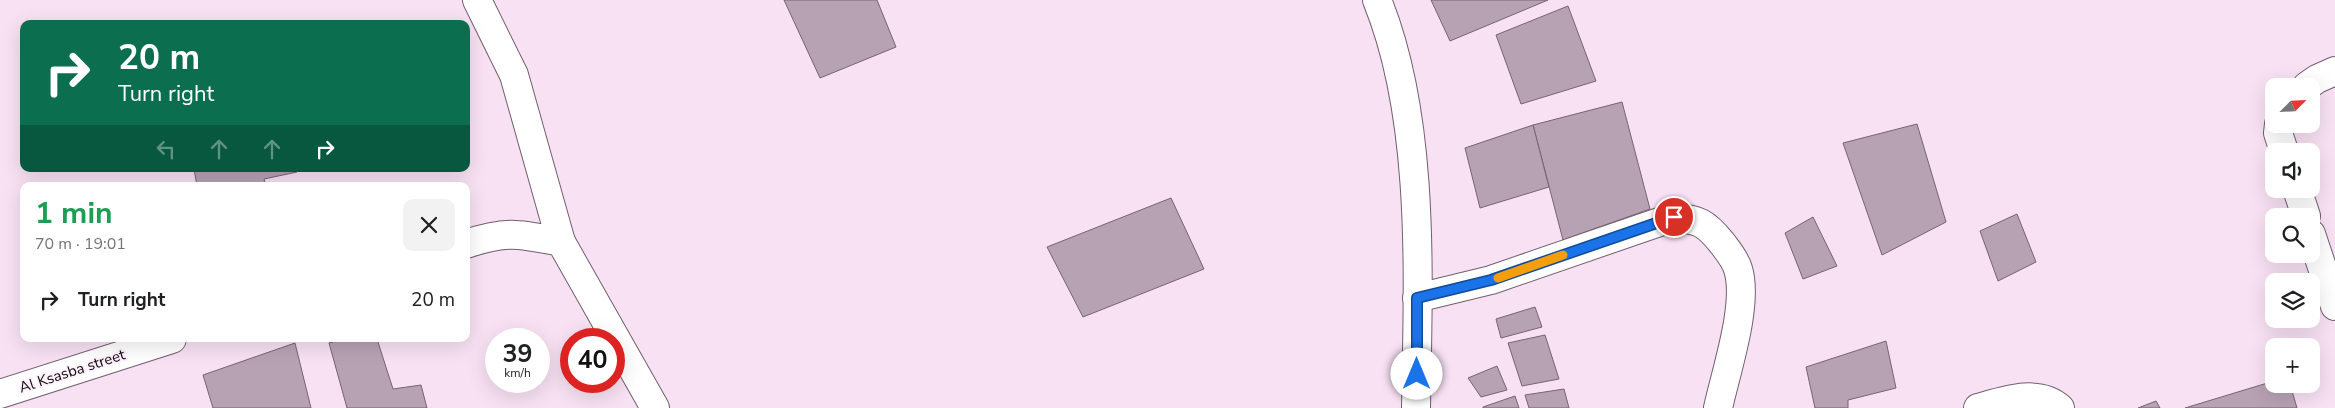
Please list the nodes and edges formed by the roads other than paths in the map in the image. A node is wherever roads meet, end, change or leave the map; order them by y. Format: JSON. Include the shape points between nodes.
{"nodes":[{"id":1,"x":477,"y":0,"type":"edge"},
{"id":2,"x":1377,"y":0,"type":"edge"},
{"id":3,"x":2335,"y":71,"type":"edge"},
{"id":4,"x":2319,"y":78,"type":"edge"},
{"id":5,"x":561,"y":242,"type":"junction"},
{"id":6,"x":470,"y":243,"type":"edge"},
{"id":7,"x":2320,"y":261,"type":"edge"},
{"id":8,"x":1417,"y":298,"type":"junction"},
{"id":9,"x":2335,"y":306,"type":"edge"},
{"id":10,"x":163,"y":342,"type":"edge"},
{"id":11,"x":0,"y":394,"type":"edge"},
{"id":12,"x":655,"y":408,"type":"edge"},
{"id":13,"x":1416,"y":408,"type":"edge"},
{"id":14,"x":1718,"y":408,"type":"edge"},
{"id":15,"x":1978,"y":408,"type":"edge"},
{"id":16,"x":2060,"y":408,"type":"edge"}],
"edges":[{"from":1,"to":5,"type":"street","via":[[514,75]]},
{"from":2,"to":8,"type":"street","via":[[1396,63],[1409,124],[1417,243]]},
{"from":3,"to":4,"type":"street"},
{"from":5,"to":6,"type":"street","via":[[518,233],[491,235]]},
{"from":5,"to":12,"type":"street"},
{"from":7,"to":9,"type":"street"},
{"from":8,"to":13,"type":"street"},
{"from":8,"to":14,"type":"street","via":[[1491,280],[1674,217],[1696,220],[1715,234],[1738,269],[1741,301]]},
{"from":10,"to":11,"type":"street","name":"Al Ksasba street"},
{"from":15,"to":16,"type":"street","via":[[2034,397],[2052,401]]}]}
